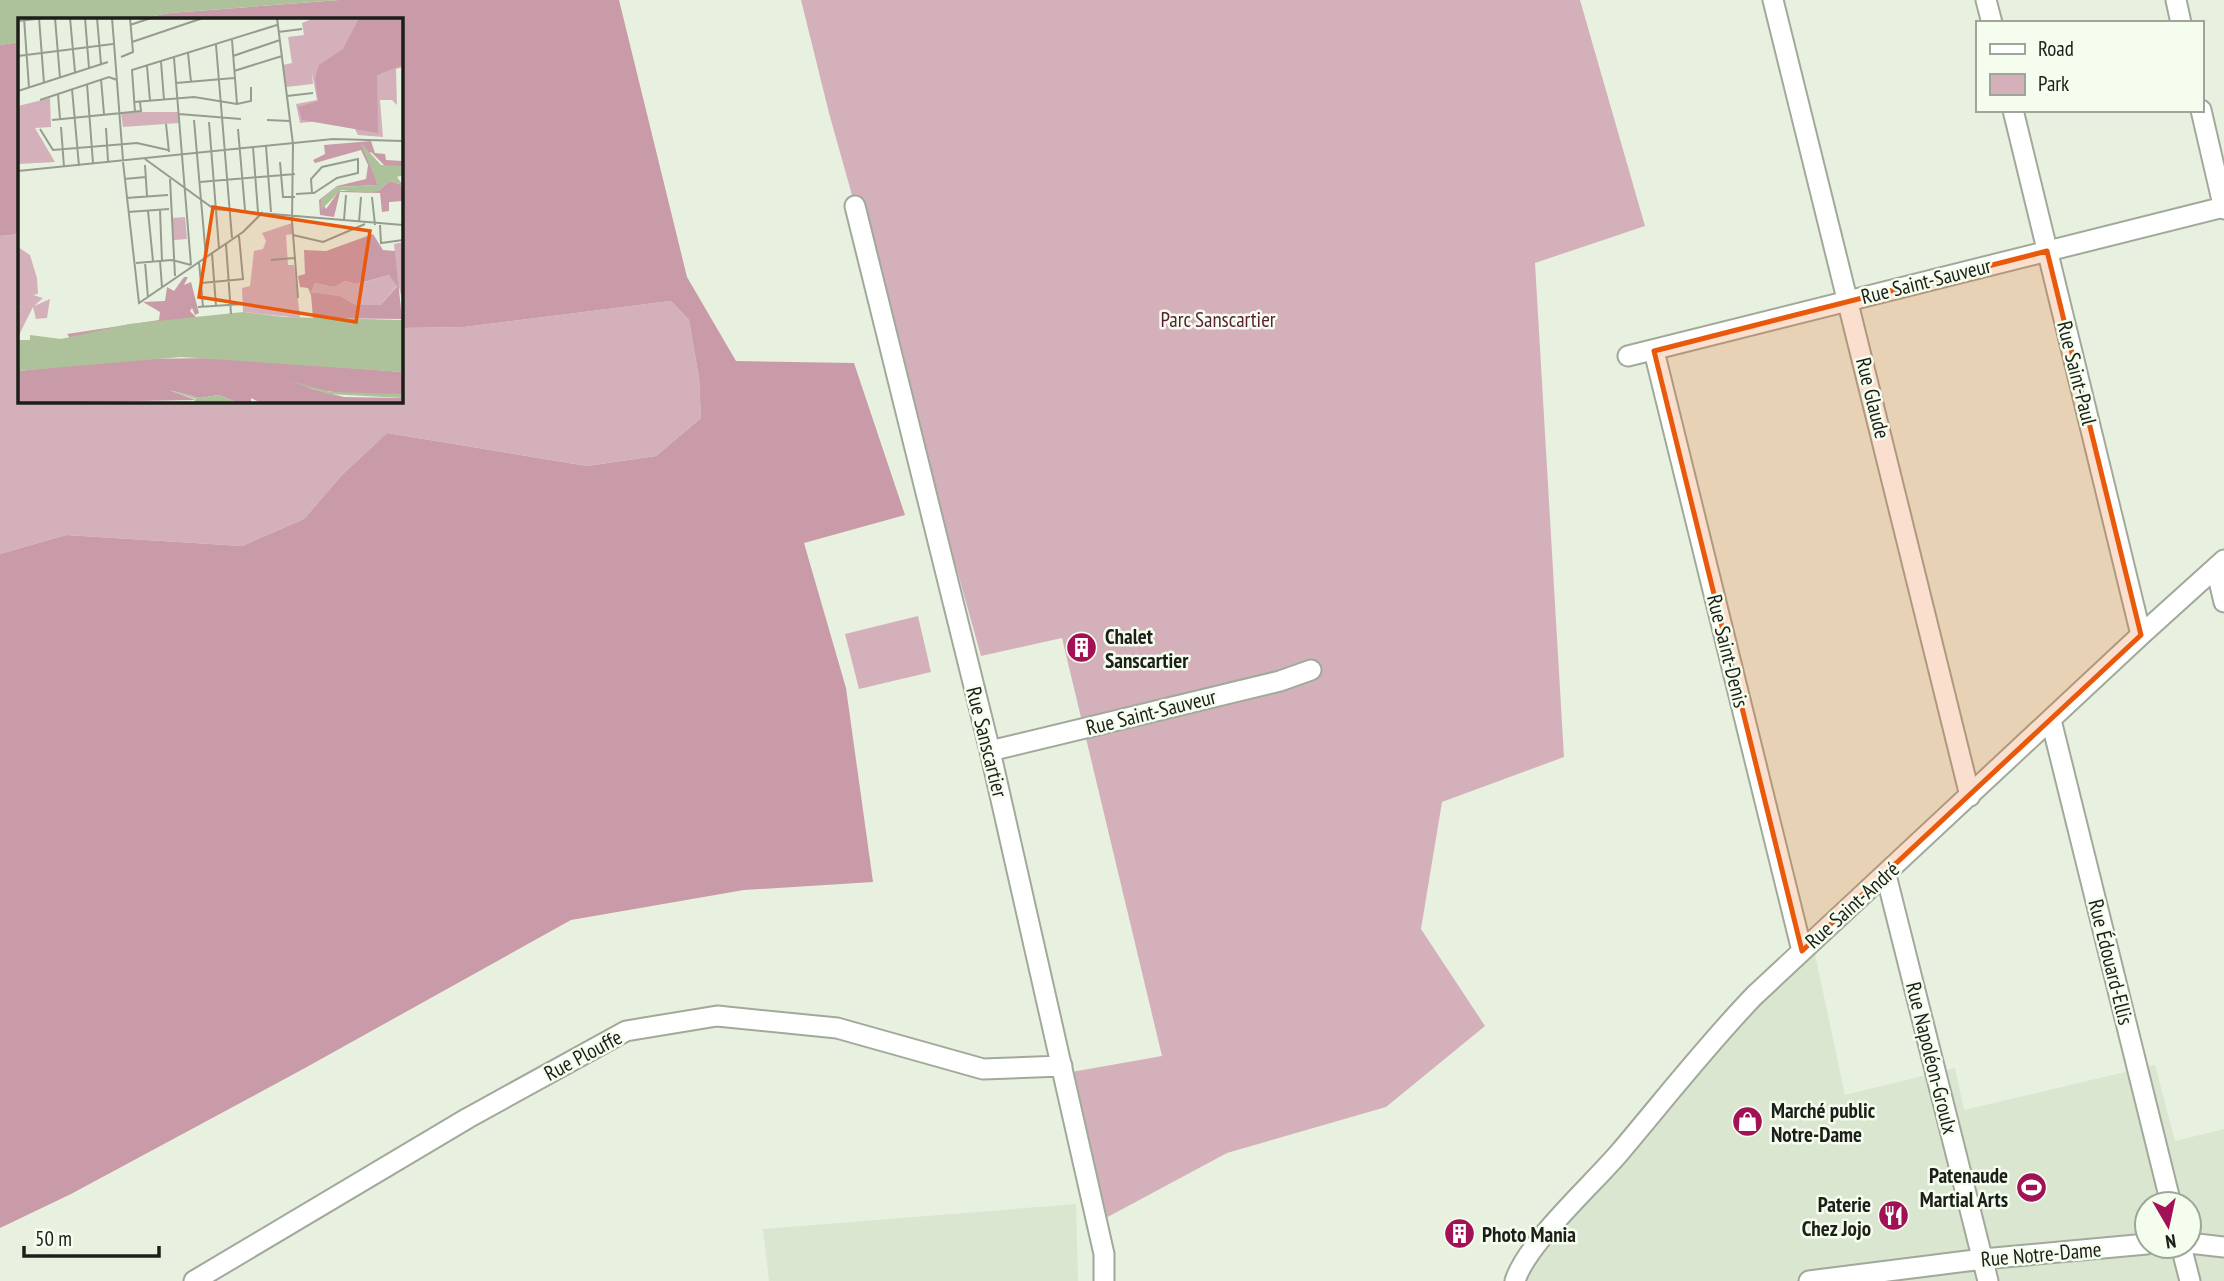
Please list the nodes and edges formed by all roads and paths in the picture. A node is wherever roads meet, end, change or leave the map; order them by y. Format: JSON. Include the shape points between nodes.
{"nodes":[{"id":1,"x":1773,"y":0,"type":"edge"},
{"id":2,"x":1986,"y":0,"type":"edge"},
{"id":3,"x":2176,"y":0,"type":"edge"},
{"id":4,"x":1991,"y":21,"type":"edge"},
{"id":5,"x":2181,"y":21,"type":"edge"},
{"id":6,"x":2013,"y":112,"type":"edge"},
{"id":7,"x":2201,"y":112,"type":"edge"},
{"id":8,"x":855,"y":206,"type":"dead end"},
{"id":9,"x":2224,"y":208,"type":"edge"},
{"id":10,"x":2047,"y":251,"type":"junction"},
{"id":11,"x":1849,"y":300,"type":"junction"},
{"id":12,"x":1654,"y":351,"type":"junction"},
{"id":13,"x":1628,"y":356,"type":"dead end"},
{"id":14,"x":2220,"y":564,"type":"edge"},
{"id":15,"x":2224,"y":602,"type":"edge"},
{"id":16,"x":2141,"y":635,"type":"junction"},
{"id":17,"x":1311,"y":670,"type":"dead end"},
{"id":18,"x":2051,"y":720,"type":"junction"},
{"id":19,"x":990,"y":751,"type":"junction"},
{"id":20,"x":1970,"y":796,"type":"junction"},
{"id":21,"x":1886,"y":875,"type":"junction"},
{"id":22,"x":1802,"y":951,"type":"junction"},
{"id":23,"x":1062,"y":1066,"type":"junction"},
{"id":24,"x":2168,"y":1190,"type":"edge"},
{"id":25,"x":2133,"y":1245,"type":"edge"},
{"id":26,"x":2203,"y":1245,"type":"edge"},
{"id":27,"x":2224,"y":1247,"type":"edge"},
{"id":28,"x":1983,"y":1259,"type":"junction"},
{"id":29,"x":2185,"y":1260,"type":"edge"},
{"id":30,"x":229,"y":1261,"type":"junction"},
{"id":31,"x":194,"y":1281,"type":"edge"},
{"id":32,"x":219,"y":1281,"type":"edge"},
{"id":33,"x":1104,"y":1281,"type":"edge"},
{"id":34,"x":1515,"y":1281,"type":"edge"},
{"id":35,"x":1810,"y":1281,"type":"edge"},
{"id":36,"x":1988,"y":1281,"type":"edge"},
{"id":37,"x":2190,"y":1281,"type":"edge"}],
"edges":[{"from":1,"to":11,"type":"street","name":"Rue Glaude"},
{"from":2,"to":4,"type":"street"},
{"from":3,"to":5,"type":"street"},
{"from":6,"to":10,"type":"street","name":"Rue Saint-Paul"},
{"from":7,"to":9,"type":"street"},
{"from":8,"to":19,"type":"street","name":"Rue Sanscartier"},
{"from":9,"to":10,"type":"street","name":"Rue Saint-Sauveur"},
{"from":10,"to":11,"type":"street","name":"Rue Saint-Sauveur"},
{"from":10,"to":16,"type":"street","name":"Rue Saint-Paul"},
{"from":11,"to":12,"type":"street","name":"Rue Saint-Sauveur"},
{"from":11,"to":20,"type":"street","name":"Rue Glaude"},
{"from":12,"to":13,"type":"street","name":"Rue Saint-Sauveur"},
{"from":12,"to":22,"type":"street","name":"Rue Saint-Denis"},
{"from":14,"to":15,"type":"street"},
{"from":14,"to":16,"type":"street","name":"Rue Saint-André"},
{"from":16,"to":18,"type":"street","name":"Rue Saint-André"},
{"from":17,"to":19,"type":"street","name":"Rue Saint-Sauveur"},
{"from":18,"to":20,"type":"street","name":"Rue Saint-André"},
{"from":18,"to":24,"type":"street","name":"Rue Édouard-Ellis"},
{"from":19,"to":23,"type":"street","name":"Rue Sanscartier"},
{"from":20,"to":21,"type":"street","name":"Rue Saint-André"},
{"from":21,"to":22,"type":"street","name":"Rue Saint-André"},
{"from":21,"to":28,"type":"street","name":"Rue Napoléon-Groulx"},
{"from":22,"to":34,"type":"street","name":"Rue Saint-André","via":[[1727,1024],[1526,1258]]},
{"from":23,"to":30,"type":"street","name":"Rue Plouffe","via":[[983,1069],[837,1028],[717,1016],[626,1031],[468,1118]]},
{"from":23,"to":33,"type":"street","name":"Rue Sanscartier","via":[[1104,1254]]},
{"from":25,"to":28,"type":"street","name":"Rue Notre-Dame"},
{"from":26,"to":27,"type":"street"},
{"from":28,"to":35,"type":"street","name":"Rue Notre-Dame"},
{"from":28,"to":36,"type":"street","name":"Rue Napoléon-Groulx"},
{"from":29,"to":37,"type":"street"},
{"from":30,"to":31,"type":"street","name":"Rue Plouffe"},
{"from":30,"to":32,"type":"street"}]}
